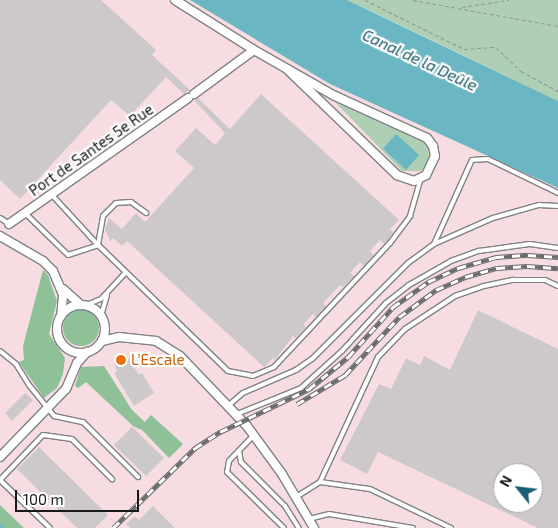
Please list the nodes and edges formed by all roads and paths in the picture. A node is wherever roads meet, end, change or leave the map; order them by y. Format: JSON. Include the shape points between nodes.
{"nodes":[{"id":1,"x":175,"y":0,"type":"edge"},
{"id":2,"x":365,"y":0,"type":"edge"},
{"id":3,"x":412,"y":0,"type":"edge"},
{"id":4,"x":508,"y":0,"type":"edge"},
{"id":5,"x":460,"y":7,"type":"junction"},
{"id":6,"x":558,"y":26,"type":"edge"},
{"id":7,"x":254,"y":50,"type":"junction"},
{"id":8,"x":287,"y":69,"type":"junction"},
{"id":9,"x":558,"y":91,"type":"edge"},
{"id":10,"x":420,"y":180,"type":"junction"},
{"id":11,"x":558,"y":193,"type":"edge"},
{"id":12,"x":51,"y":194,"type":"junction"},
{"id":13,"x":558,"y":206,"type":"edge"},
{"id":14,"x":25,"y":213,"type":"junction"},
{"id":15,"x":146,"y":213,"type":"dead end"},
{"id":16,"x":0,"y":218,"type":"edge"},
{"id":17,"x":9,"y":224,"type":"joint"},
{"id":18,"x":0,"y":236,"type":"edge"},
{"id":19,"x":434,"y":244,"type":"junction"},
{"id":20,"x":98,"y":245,"type":"junction"},
{"id":21,"x":558,"y":248,"type":"edge"},
{"id":22,"x":124,"y":274,"type":"junction"},
{"id":23,"x":558,"y":286,"type":"edge"},
{"id":24,"x":62,"y":288,"type":"junction"},
{"id":25,"x":108,"y":293,"type":"junction"},
{"id":26,"x":83,"y":305,"type":"junction"},
{"id":27,"x":61,"y":316,"type":"junction"},
{"id":28,"x":101,"y":316,"type":"junction"},
{"id":29,"x":104,"y":324,"type":"junction"},
{"id":30,"x":128,"y":337,"type":"junction"},
{"id":31,"x":102,"y":341,"type":"junction"},
{"id":32,"x":66,"y":348,"type":"junction"},
{"id":33,"x":0,"y":351,"type":"edge"},
{"id":34,"x":87,"y":352,"type":"junction"},
{"id":35,"x":72,"y":372,"type":"junction"},
{"id":36,"x":229,"y":405,"type":"junction"},
{"id":37,"x":47,"y":408,"type":"junction"},
{"id":38,"x":237,"y":414,"type":"junction"},
{"id":39,"x":254,"y":435,"type":"junction"},
{"id":40,"x":239,"y":450,"type":"junction"},
{"id":41,"x":0,"y":457,"type":"edge"},
{"id":42,"x":138,"y":477,"type":"dead end"},
{"id":43,"x":112,"y":479,"type":"dead end"},
{"id":44,"x":320,"y":482,"type":"junction"},
{"id":45,"x":296,"y":497,"type":"junction"},
{"id":46,"x":309,"y":518,"type":"junction"},
{"id":47,"x":381,"y":522,"type":"junction"},
{"id":48,"x":50,"y":528,"type":"edge"},
{"id":49,"x":284,"y":528,"type":"edge"},
{"id":50,"x":299,"y":528,"type":"edge"},
{"id":51,"x":314,"y":528,"type":"edge"},
{"id":52,"x":381,"y":528,"type":"edge"},
{"id":53,"x":413,"y":528,"type":"edge"},
{"id":54,"x":451,"y":528,"type":"edge"}],
"edges":[{"from":1,"to":7,"type":"street"},
{"from":2,"to":9,"type":"path","via":[[464,49],[496,47],[520,71]]},
{"from":3,"to":5,"type":"path"},
{"from":4,"to":5,"type":"path"},
{"from":5,"to":6,"type":"path"},
{"from":7,"to":8,"type":"street"},
{"from":7,"to":12,"type":"street","name":"Port de Santes 5e Rue"},
{"from":8,"to":10,"type":"street","via":[[397,175],[408,181]]},
{"from":8,"to":10,"type":"street","via":[[431,142],[435,151],[434,162]]},
{"from":10,"to":22,"type":"lane","via":[[414,208],[390,244],[290,351],[262,374],[241,376],[228,371]]},
{"from":11,"to":19,"type":"lane","via":[[488,159],[472,160]]},
{"from":12,"to":14,"type":"street","name":"Port de Santes 5e Rue"},
{"from":12,"to":20,"type":"lane"},
{"from":13,"to":19,"type":"lane","via":[[539,205],[492,218]]},
{"from":14,"to":17,"type":"street","name":"Port de Santes 5e Rue"},
{"from":14,"to":20,"type":"lane","via":[[68,255]]},
{"from":15,"to":20,"type":"lane","via":[[131,202],[116,204],[103,216]]},
{"from":16,"to":17,"type":"lane"},
{"from":18,"to":24,"type":"street","via":[[47,263]]},
{"from":19,"to":36,"type":"lane","via":[[408,263],[312,359],[296,370],[243,393]]},
{"from":20,"to":22,"type":"lane"},
{"from":21,"to":38,"type":"lane","via":[[530,244],[479,251],[451,261],[409,285],[386,303],[342,351],[301,388]]},
{"from":22,"to":25,"type":"lane"},
{"from":23,"to":44,"type":"lane","via":[[546,280],[484,286],[455,296],[405,329],[378,357]]},
{"from":24,"to":26,"type":"street"},
{"from":24,"to":27,"type":"street"},
{"from":25,"to":26,"type":"lane"},
{"from":25,"to":28,"type":"lane"},
{"from":26,"to":27,"type":"street","via":[[69,308]]},
{"from":26,"to":28,"type":"street"},
{"from":27,"to":32,"type":"street","via":[[57,333]]},
{"from":28,"to":29,"type":"street"},
{"from":29,"to":30,"type":"street"},
{"from":29,"to":31,"type":"street"},
{"from":30,"to":31,"type":"street"},
{"from":30,"to":36,"type":"street","via":[[166,345]]},
{"from":31,"to":34,"type":"street"},
{"from":32,"to":34,"type":"street"},
{"from":32,"to":35,"type":"street"},
{"from":33,"to":37,"type":"lane","via":[[16,364]]},
{"from":34,"to":35,"type":"street"},
{"from":35,"to":37,"type":"street","via":[[66,389]]},
{"from":36,"to":38,"type":"street"},
{"from":37,"to":41,"type":"street"},
{"from":37,"to":42,"type":"lane","via":[[54,416],[83,422]]},
{"from":38,"to":39,"type":"street"},
{"from":39,"to":40,"type":"lane"},
{"from":39,"to":45,"type":"street"},
{"from":40,"to":49,"type":"lane","via":[[227,464],[227,472]]},
{"from":40,"to":50,"type":"lane","via":[[241,462],[285,506]]},
{"from":43,"to":48,"type":"lane","via":[[72,439],[43,435],[0,480]]},
{"from":44,"to":45,"type":"lane"},
{"from":44,"to":54,"type":"lane","via":[[370,489]]},
{"from":45,"to":46,"type":"street"},
{"from":46,"to":47,"type":"lane","via":[[329,514]]},
{"from":46,"to":51,"type":"street"},
{"from":47,"to":52,"type":"lane"},
{"from":47,"to":53,"type":"lane"}]}
